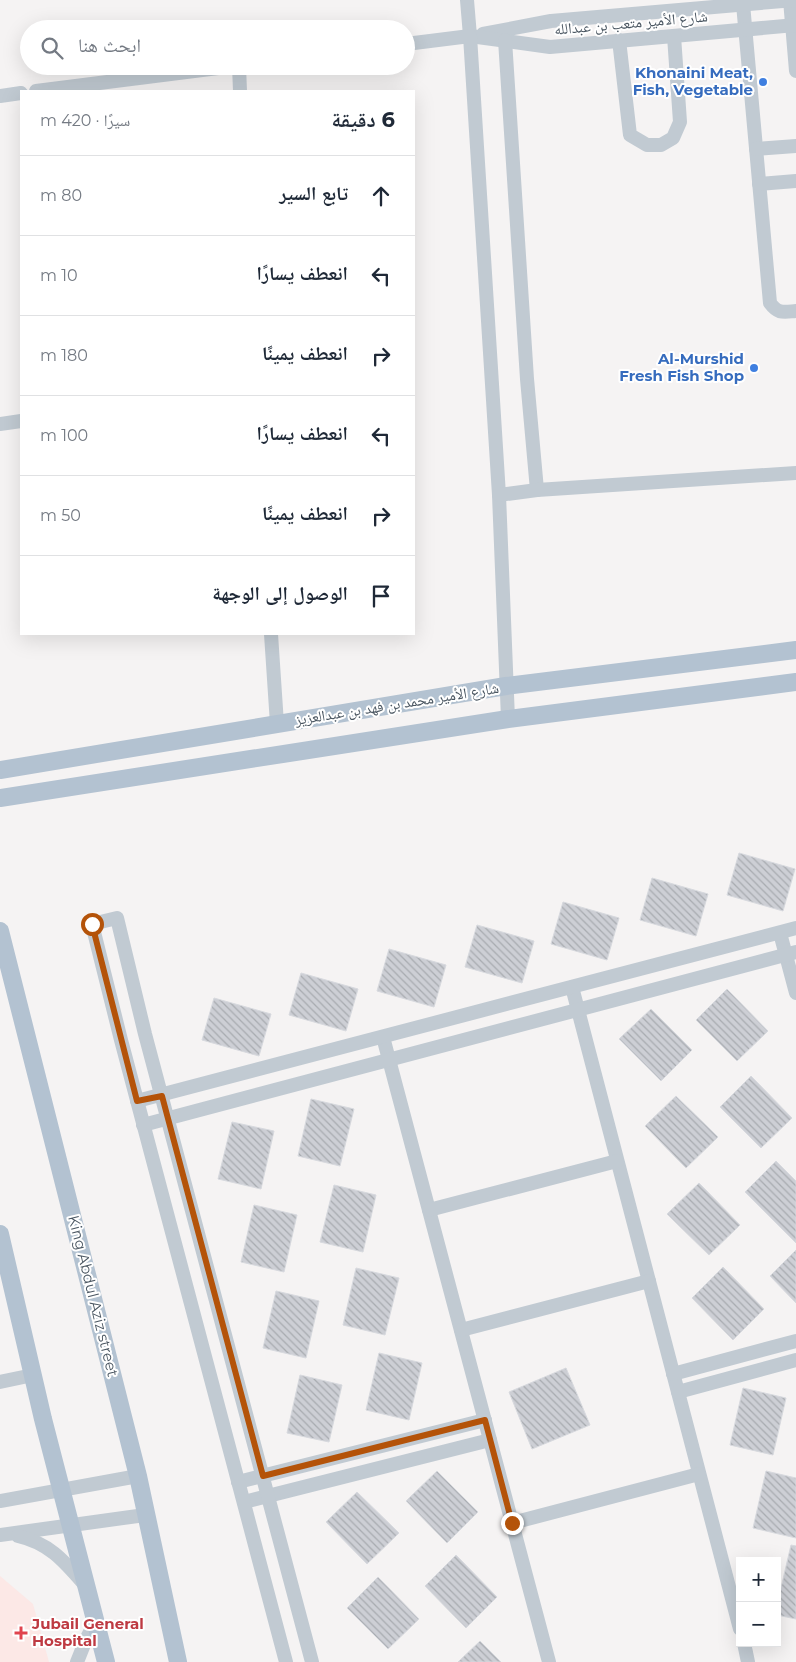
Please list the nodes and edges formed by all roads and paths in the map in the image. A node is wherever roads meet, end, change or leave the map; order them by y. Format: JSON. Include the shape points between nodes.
{"nodes":[{"id":1,"x":467,"y":0,"type":"edge"},
{"id":2,"x":790,"y":0,"type":"edge"},
{"id":3,"x":795,"y":0,"type":"edge"},
{"id":4,"x":742,"y":4,"type":"junction"},
{"id":5,"x":794,"y":25,"type":"edge"},
{"id":6,"x":745,"y":29,"type":"junction"},
{"id":7,"x":470,"y":36,"type":"junction"},
{"id":8,"x":674,"y":36,"type":"junction"},
{"id":9,"x":505,"y":40,"type":"junction"},
{"id":10,"x":619,"y":40,"type":"junction"},
{"id":11,"x":415,"y":43,"type":"edge"},
{"id":12,"x":796,"y":71,"type":"edge"},
{"id":13,"x":163,"y":75,"type":"edge"},
{"id":14,"x":239,"y":75,"type":"edge"},
{"id":15,"x":44,"y":90,"type":"edge"},
{"id":16,"x":240,"y":90,"type":"edge"},
{"id":17,"x":20,"y":93,"type":"edge"},
{"id":18,"x":0,"y":96,"type":"edge"},
{"id":19,"x":796,"y":146,"type":"edge"},
{"id":20,"x":756,"y":149,"type":"junction"},
{"id":21,"x":796,"y":182,"type":"edge"},
{"id":22,"x":759,"y":184,"type":"junction"},
{"id":23,"x":796,"y":311,"type":"edge"},
{"id":24,"x":20,"y":421,"type":"edge"},
{"id":25,"x":0,"y":424,"type":"edge"},
{"id":26,"x":796,"y":473,"type":"edge"},
{"id":27,"x":537,"y":490,"type":"junction"},
{"id":28,"x":499,"y":495,"type":"junction"},
{"id":29,"x":271,"y":635,"type":"edge"},
{"id":30,"x":796,"y":650,"type":"edge"},
{"id":31,"x":796,"y":682,"type":"edge"},
{"id":32,"x":506,"y":686,"type":"junction"},
{"id":33,"x":508,"y":719,"type":"junction"},
{"id":34,"x":277,"y":724,"type":"junction"},
{"id":35,"x":0,"y":770,"type":"edge"},
{"id":36,"x":0,"y":798,"type":"edge"},
{"id":37,"x":796,"y":928,"type":"edge"},
{"id":38,"x":0,"y":931,"type":"edge"},
{"id":39,"x":780,"y":933,"type":"junction"},
{"id":40,"x":791,"y":953,"type":"edge"},
{"id":41,"x":572,"y":987,"type":"junction"},
{"id":42,"x":796,"y":994,"type":"edge"},
{"id":43,"x":578,"y":1010,"type":"junction"},
{"id":44,"x":382,"y":1038,"type":"junction"},
{"id":45,"x":389,"y":1060,"type":"junction"},
{"id":46,"x":162,"y":1096,"type":"junction"},
{"id":47,"x":137,"y":1101,"type":"junction"},
{"id":48,"x":168,"y":1118,"type":"junction"},
{"id":49,"x":143,"y":1125,"type":"junction"},
{"id":50,"x":617,"y":1160,"type":"junction"},
{"id":51,"x":429,"y":1210,"type":"junction"},
{"id":52,"x":0,"y":1234,"type":"edge"},
{"id":53,"x":649,"y":1281,"type":"junction"},
{"id":54,"x":461,"y":1330,"type":"junction"},
{"id":55,"x":796,"y":1341,"type":"edge"},
{"id":56,"x":796,"y":1360,"type":"edge"},
{"id":57,"x":673,"y":1374,"type":"junction"},
{"id":58,"x":33,"y":1375,"type":"junction"},
{"id":59,"x":0,"y":1382,"type":"edge"},
{"id":60,"x":678,"y":1392,"type":"junction"},
{"id":61,"x":485,"y":1420,"type":"junction"},
{"id":62,"x":490,"y":1440,"type":"junction"},
{"id":63,"x":699,"y":1474,"type":"junction"},
{"id":64,"x":138,"y":1476,"type":"junction"},
{"id":65,"x":263,"y":1476,"type":"junction"},
{"id":66,"x":238,"y":1482,"type":"junction"},
{"id":67,"x":61,"y":1490,"type":"junction"},
{"id":68,"x":268,"y":1496,"type":"junction"},
{"id":69,"x":0,"y":1501,"type":"edge"},
{"id":70,"x":244,"y":1502,"type":"junction"},
{"id":71,"x":145,"y":1515,"type":"junction"},
{"id":72,"x":512,"y":1523,"type":"junction"},
{"id":73,"x":70,"y":1525,"type":"junction"},
{"id":74,"x":5,"y":1535,"type":"edge"},
{"id":75,"x":84,"y":1584,"type":"junction"},
{"id":76,"x":736,"y":1614,"type":"edge"},
{"id":77,"x":95,"y":1622,"type":"junction"},
{"id":78,"x":745,"y":1647,"type":"edge"},
{"id":79,"x":77,"y":1662,"type":"edge"},
{"id":80,"x":106,"y":1662,"type":"edge"},
{"id":81,"x":178,"y":1662,"type":"edge"},
{"id":82,"x":286,"y":1662,"type":"edge"},
{"id":83,"x":312,"y":1662,"type":"edge"},
{"id":84,"x":549,"y":1662,"type":"edge"},
{"id":85,"x":748,"y":1662,"type":"edge"}],
"edges":[{"from":1,"to":7,"type":"street"},
{"from":2,"to":3,"type":"street"},
{"from":2,"to":4,"type":"street"},
{"from":2,"to":5,"type":"street"},
{"from":4,"to":6,"type":"street"},
{"from":4,"to":7,"type":"street","via":[[551,20]]},
{"from":5,"to":6,"type":"street","name":"شارع الأمير متعب بن عبدالله"},
{"from":5,"to":12,"type":"street"},
{"from":6,"to":8,"type":"street","name":"شارع الأمير متعب بن عبدالله"},
{"from":6,"to":20,"type":"street"},
{"from":7,"to":9,"type":"street","name":"شارع الأمير متعب بن عبدالله"},
{"from":7,"to":11,"type":"street"},
{"from":7,"to":28,"type":"street"},
{"from":8,"to":10,"type":"street","name":"شارع الأمير متعب بن عبدالله"},
{"from":8,"to":10,"type":"street","via":[[680,122],[673,138],[661,145],[647,145],[630,135]]},
{"from":9,"to":10,"type":"street","name":"شارع الأمير متعب بن عبدالله","via":[[550,46]]},
{"from":9,"to":27,"type":"street"},
{"from":13,"to":15,"type":"street"},
{"from":14,"to":16,"type":"street"},
{"from":17,"to":18,"type":"street"},
{"from":19,"to":20,"type":"street"},
{"from":20,"to":22,"type":"street"},
{"from":21,"to":22,"type":"street"},
{"from":22,"to":23,"type":"street","via":[[770,302],[775,310]]},
{"from":24,"to":25,"type":"street"},
{"from":26,"to":27,"type":"street"},
{"from":27,"to":28,"type":"street"},
{"from":28,"to":32,"type":"street"},
{"from":29,"to":34,"type":"street"},
{"from":30,"to":32,"type":"main road","name":"شارع الأمير محمد بن فهد بن عبدالعزيز"},
{"from":31,"to":33,"type":"main road"},
{"from":32,"to":33,"type":"street"},
{"from":32,"to":34,"type":"main road","name":"شارع الأمير محمد بن فهد بن عبدالعزيز"},
{"from":33,"to":36,"type":"main road"},
{"from":34,"to":35,"type":"main road","name":"شارع الأمير محمد بن فهد بن عبدالعزيز"},
{"from":37,"to":39,"type":"street"},
{"from":38,"to":64,"type":"main road","name":"King Abdul Aziz street"},
{"from":39,"to":40,"type":"street"},
{"from":39,"to":41,"type":"street"},
{"from":40,"to":42,"type":"street"},
{"from":40,"to":43,"type":"street"},
{"from":41,"to":43,"type":"street"},
{"from":41,"to":44,"type":"street"},
{"from":43,"to":45,"type":"street"},
{"from":43,"to":50,"type":"street"},
{"from":44,"to":45,"type":"street"},
{"from":44,"to":46,"type":"street"},
{"from":45,"to":48,"type":"street"},
{"from":45,"to":51,"type":"street"},
{"from":46,"to":47,"type":"street"},
{"from":46,"to":47,"type":"street","via":[[117,918],[92,924]]},
{"from":46,"to":48,"type":"street"},
{"from":47,"to":49,"type":"street"},
{"from":48,"to":49,"type":"street"},
{"from":48,"to":65,"type":"street"},
{"from":49,"to":66,"type":"street"},
{"from":50,"to":51,"type":"street"},
{"from":50,"to":53,"type":"street"},
{"from":51,"to":54,"type":"street"},
{"from":52,"to":58,"type":"main road"},
{"from":53,"to":54,"type":"street"},
{"from":53,"to":57,"type":"street"},
{"from":54,"to":61,"type":"street"},
{"from":55,"to":57,"type":"street"},
{"from":56,"to":60,"type":"street"},
{"from":57,"to":60,"type":"street"},
{"from":58,"to":59,"type":"street"},
{"from":58,"to":67,"type":"main road"},
{"from":60,"to":63,"type":"street"},
{"from":61,"to":62,"type":"street"},
{"from":61,"to":65,"type":"street"},
{"from":62,"to":68,"type":"street"},
{"from":62,"to":72,"type":"street"},
{"from":63,"to":72,"type":"street"},
{"from":63,"to":76,"type":"street"},
{"from":64,"to":67,"type":"street"},
{"from":64,"to":71,"type":"main road","name":"King Abdul Aziz street"},
{"from":65,"to":66,"type":"street"},
{"from":65,"to":68,"type":"street"},
{"from":66,"to":70,"type":"street"},
{"from":67,"to":69,"type":"street"},
{"from":67,"to":73,"type":"main road"},
{"from":68,"to":70,"type":"street"},
{"from":68,"to":83,"type":"street"},
{"from":70,"to":82,"type":"street"},
{"from":71,"to":73,"type":"street"},
{"from":71,"to":81,"type":"main road","name":"King Abdul Aziz street"},
{"from":72,"to":84,"type":"street"},
{"from":73,"to":74,"type":"street"},
{"from":73,"to":75,"type":"main road"},
{"from":74,"to":75,"type":"street","via":[[35,1540],[67,1564]]},
{"from":75,"to":77,"type":"main road"},
{"from":77,"to":79,"type":"street"},
{"from":77,"to":80,"type":"main road"},
{"from":78,"to":85,"type":"street"}]}
